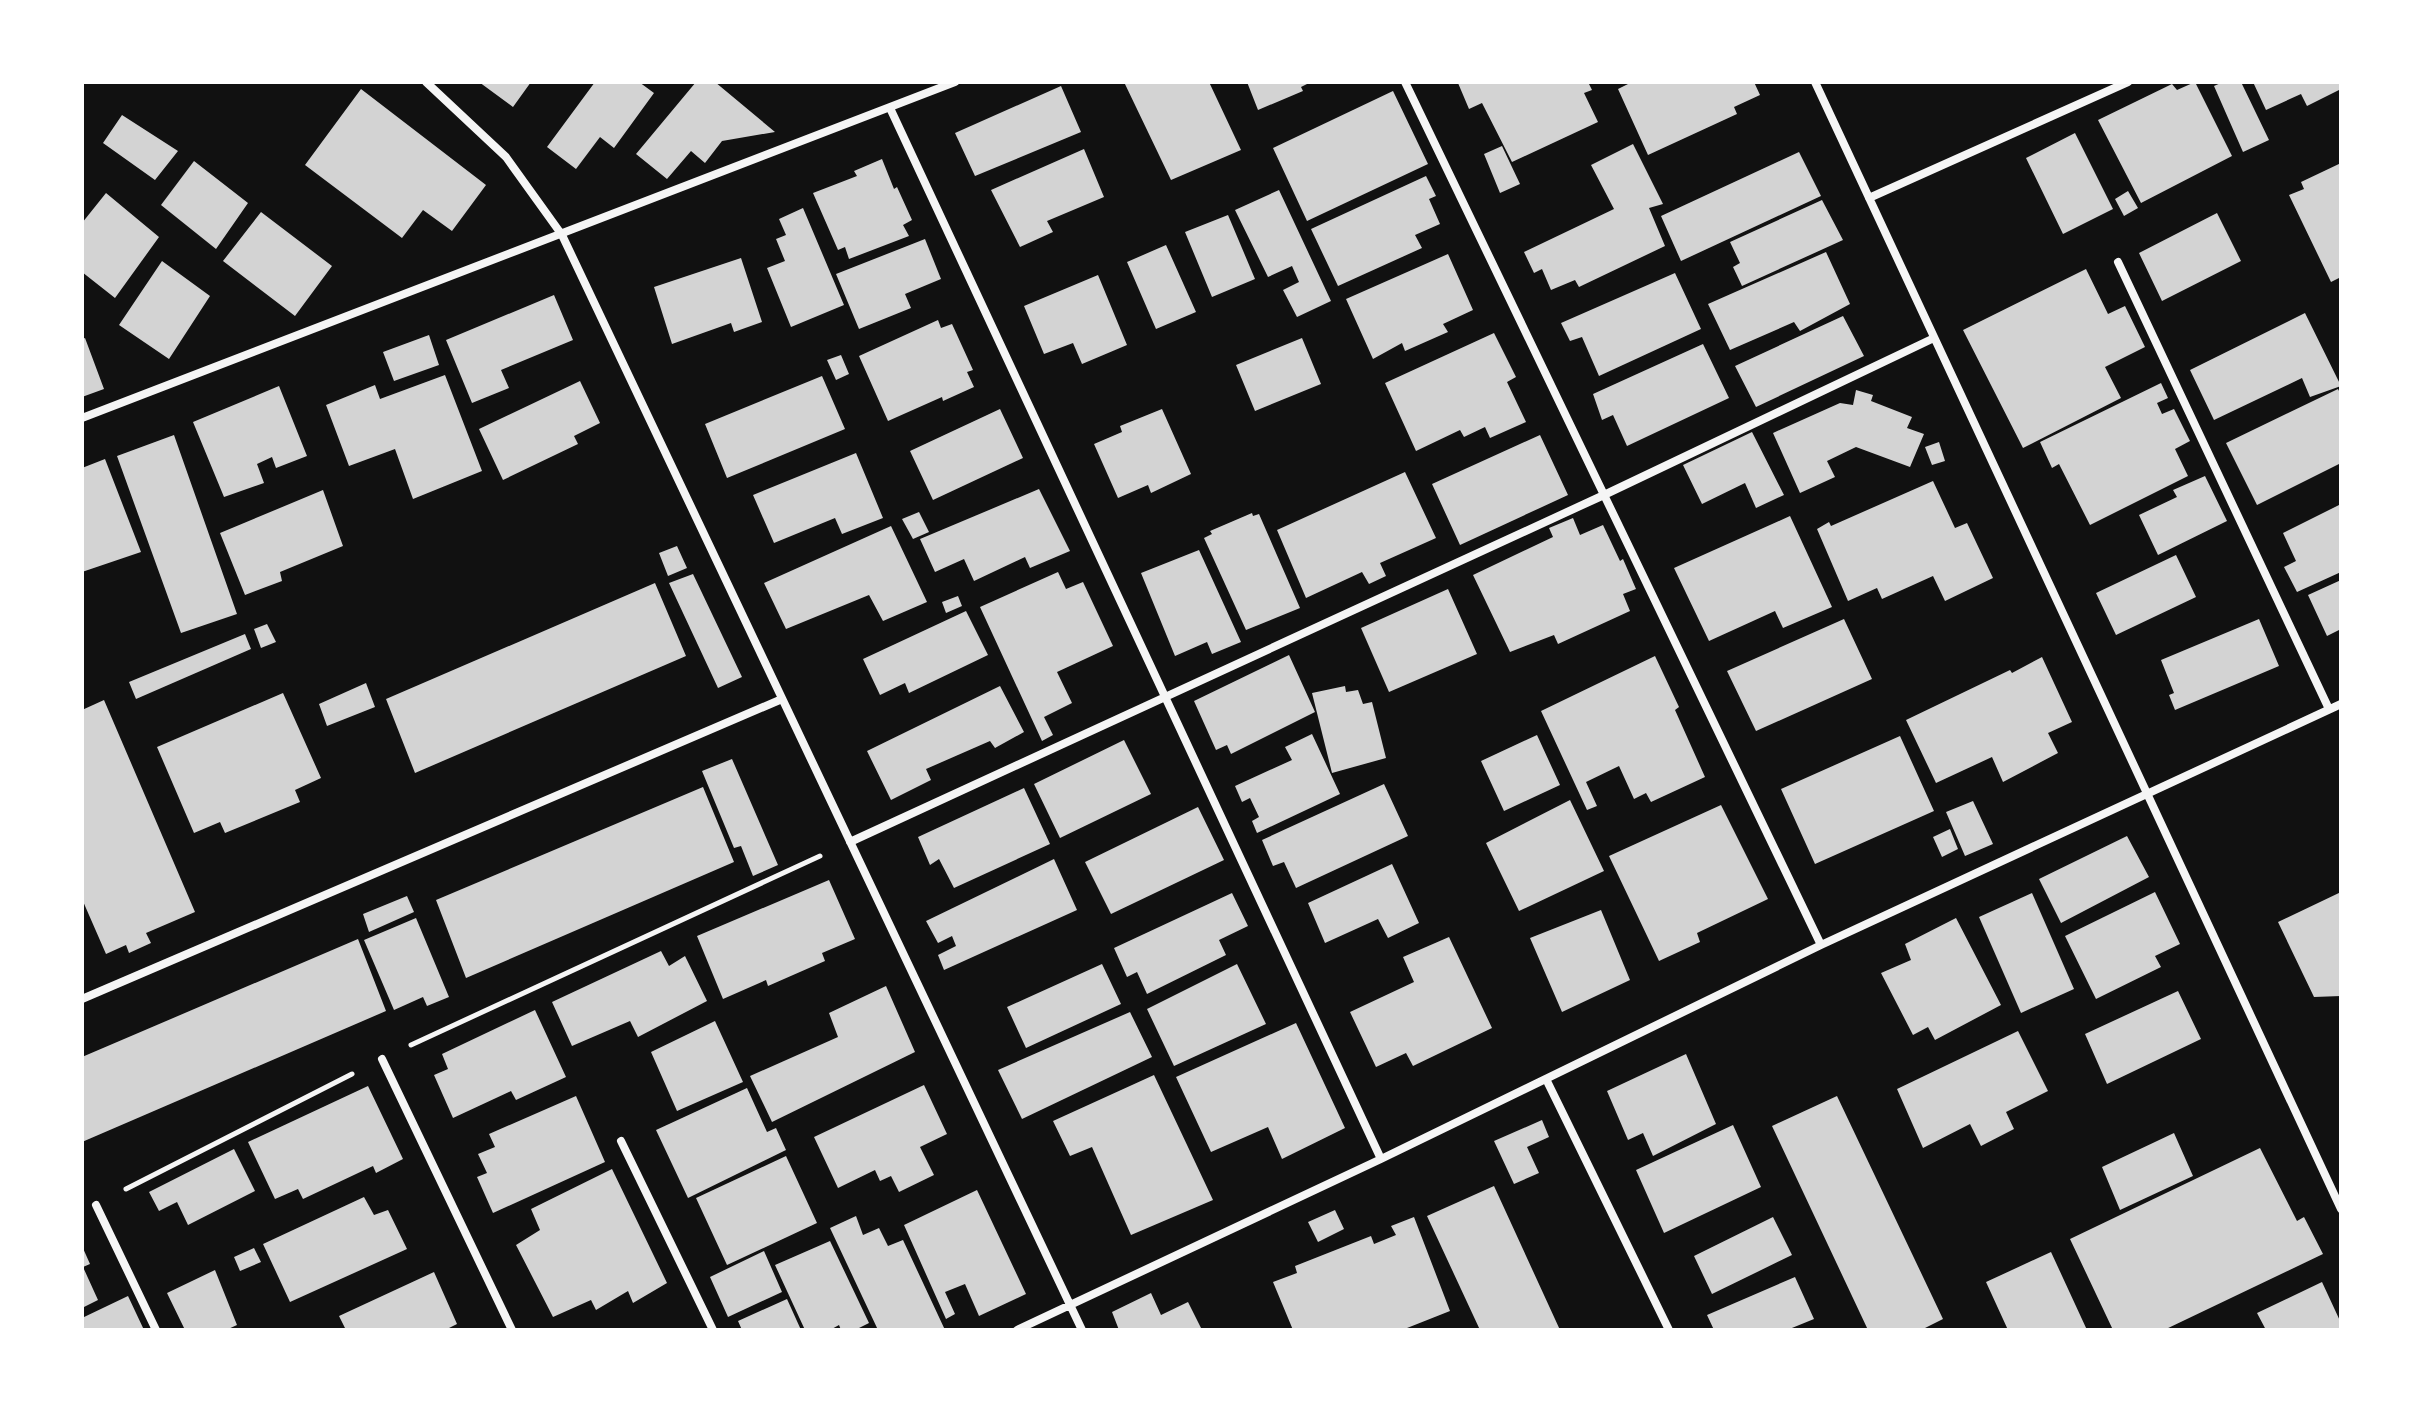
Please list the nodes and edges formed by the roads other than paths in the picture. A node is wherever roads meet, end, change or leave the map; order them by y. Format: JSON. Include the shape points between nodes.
{"nodes":[{"id":1,"x":426,"y":82,"type":"edge"},
{"id":2,"x":955,"y":82,"type":"edge"},
{"id":3,"x":1405,"y":82,"type":"edge"},
{"id":4,"x":1815,"y":82,"type":"edge"},
{"id":5,"x":2128,"y":82,"type":"edge"},
{"id":6,"x":890,"y":108,"type":"junction"},
{"id":7,"x":1869,"y":198,"type":"junction"},
{"id":8,"x":562,"y":235,"type":"junction"},
{"id":9,"x":2118,"y":262,"type":"dead end"},
{"id":10,"x":1934,"y":338,"type":"junction"},
{"id":11,"x":82,"y":418,"type":"edge"},
{"id":12,"x":1604,"y":495,"type":"junction"},
{"id":13,"x":1165,"y":697,"type":"junction"},
{"id":14,"x":782,"y":699,"type":"junction"},
{"id":15,"x":2341,"y":704,"type":"edge"},
{"id":16,"x":2329,"y":709,"type":"junction"},
{"id":17,"x":2147,"y":796,"type":"junction"},
{"id":18,"x":850,"y":842,"type":"junction"},
{"id":19,"x":1821,"y":945,"type":"junction"},
{"id":20,"x":82,"y":999,"type":"edge"},
{"id":21,"x":382,"y":1059,"type":"road end"},
{"id":22,"x":1546,"y":1079,"type":"junction"},
{"id":23,"x":621,"y":1141,"type":"dead end"},
{"id":24,"x":1381,"y":1159,"type":"junction"},
{"id":25,"x":96,"y":1205,"type":"road end"},
{"id":26,"x":2341,"y":1209,"type":"edge"},
{"id":27,"x":1070,"y":1305,"type":"junction"},
{"id":28,"x":156,"y":1330,"type":"edge"},
{"id":29,"x":512,"y":1330,"type":"edge"},
{"id":30,"x":713,"y":1330,"type":"edge"},
{"id":31,"x":1017,"y":1330,"type":"edge"},
{"id":32,"x":1082,"y":1330,"type":"edge"},
{"id":33,"x":1669,"y":1330,"type":"edge"}],
"edges":[{"from":1,"to":8,"type":"street","via":[[506,157]]},
{"from":2,"to":6,"type":"street"},
{"from":3,"to":12,"type":"street"},
{"from":4,"to":7,"type":"street"},
{"from":5,"to":7,"type":"street"},
{"from":6,"to":8,"type":"street"},
{"from":6,"to":13,"type":"street"},
{"from":7,"to":10,"type":"street"},
{"from":8,"to":11,"type":"street"},
{"from":8,"to":14,"type":"street"},
{"from":9,"to":16,"type":"street"},
{"from":10,"to":12,"type":"street"},
{"from":10,"to":17,"type":"street"},
{"from":12,"to":13,"type":"street"},
{"from":12,"to":19,"type":"street"},
{"from":13,"to":18,"type":"street"},
{"from":13,"to":24,"type":"street"},
{"from":14,"to":18,"type":"street"},
{"from":14,"to":20,"type":"street"},
{"from":15,"to":16,"type":"street"},
{"from":16,"to":17,"type":"street"},
{"from":17,"to":19,"type":"street"},
{"from":17,"to":26,"type":"street"},
{"from":18,"to":27,"type":"street"},
{"from":19,"to":22,"type":"street"},
{"from":21,"to":29,"type":"street"},
{"from":22,"to":24,"type":"street"},
{"from":22,"to":33,"type":"street"},
{"from":23,"to":30,"type":"street"},
{"from":24,"to":27,"type":"street"},
{"from":25,"to":28,"type":"street"},
{"from":27,"to":31,"type":"street"},
{"from":27,"to":32,"type":"street"}]}
